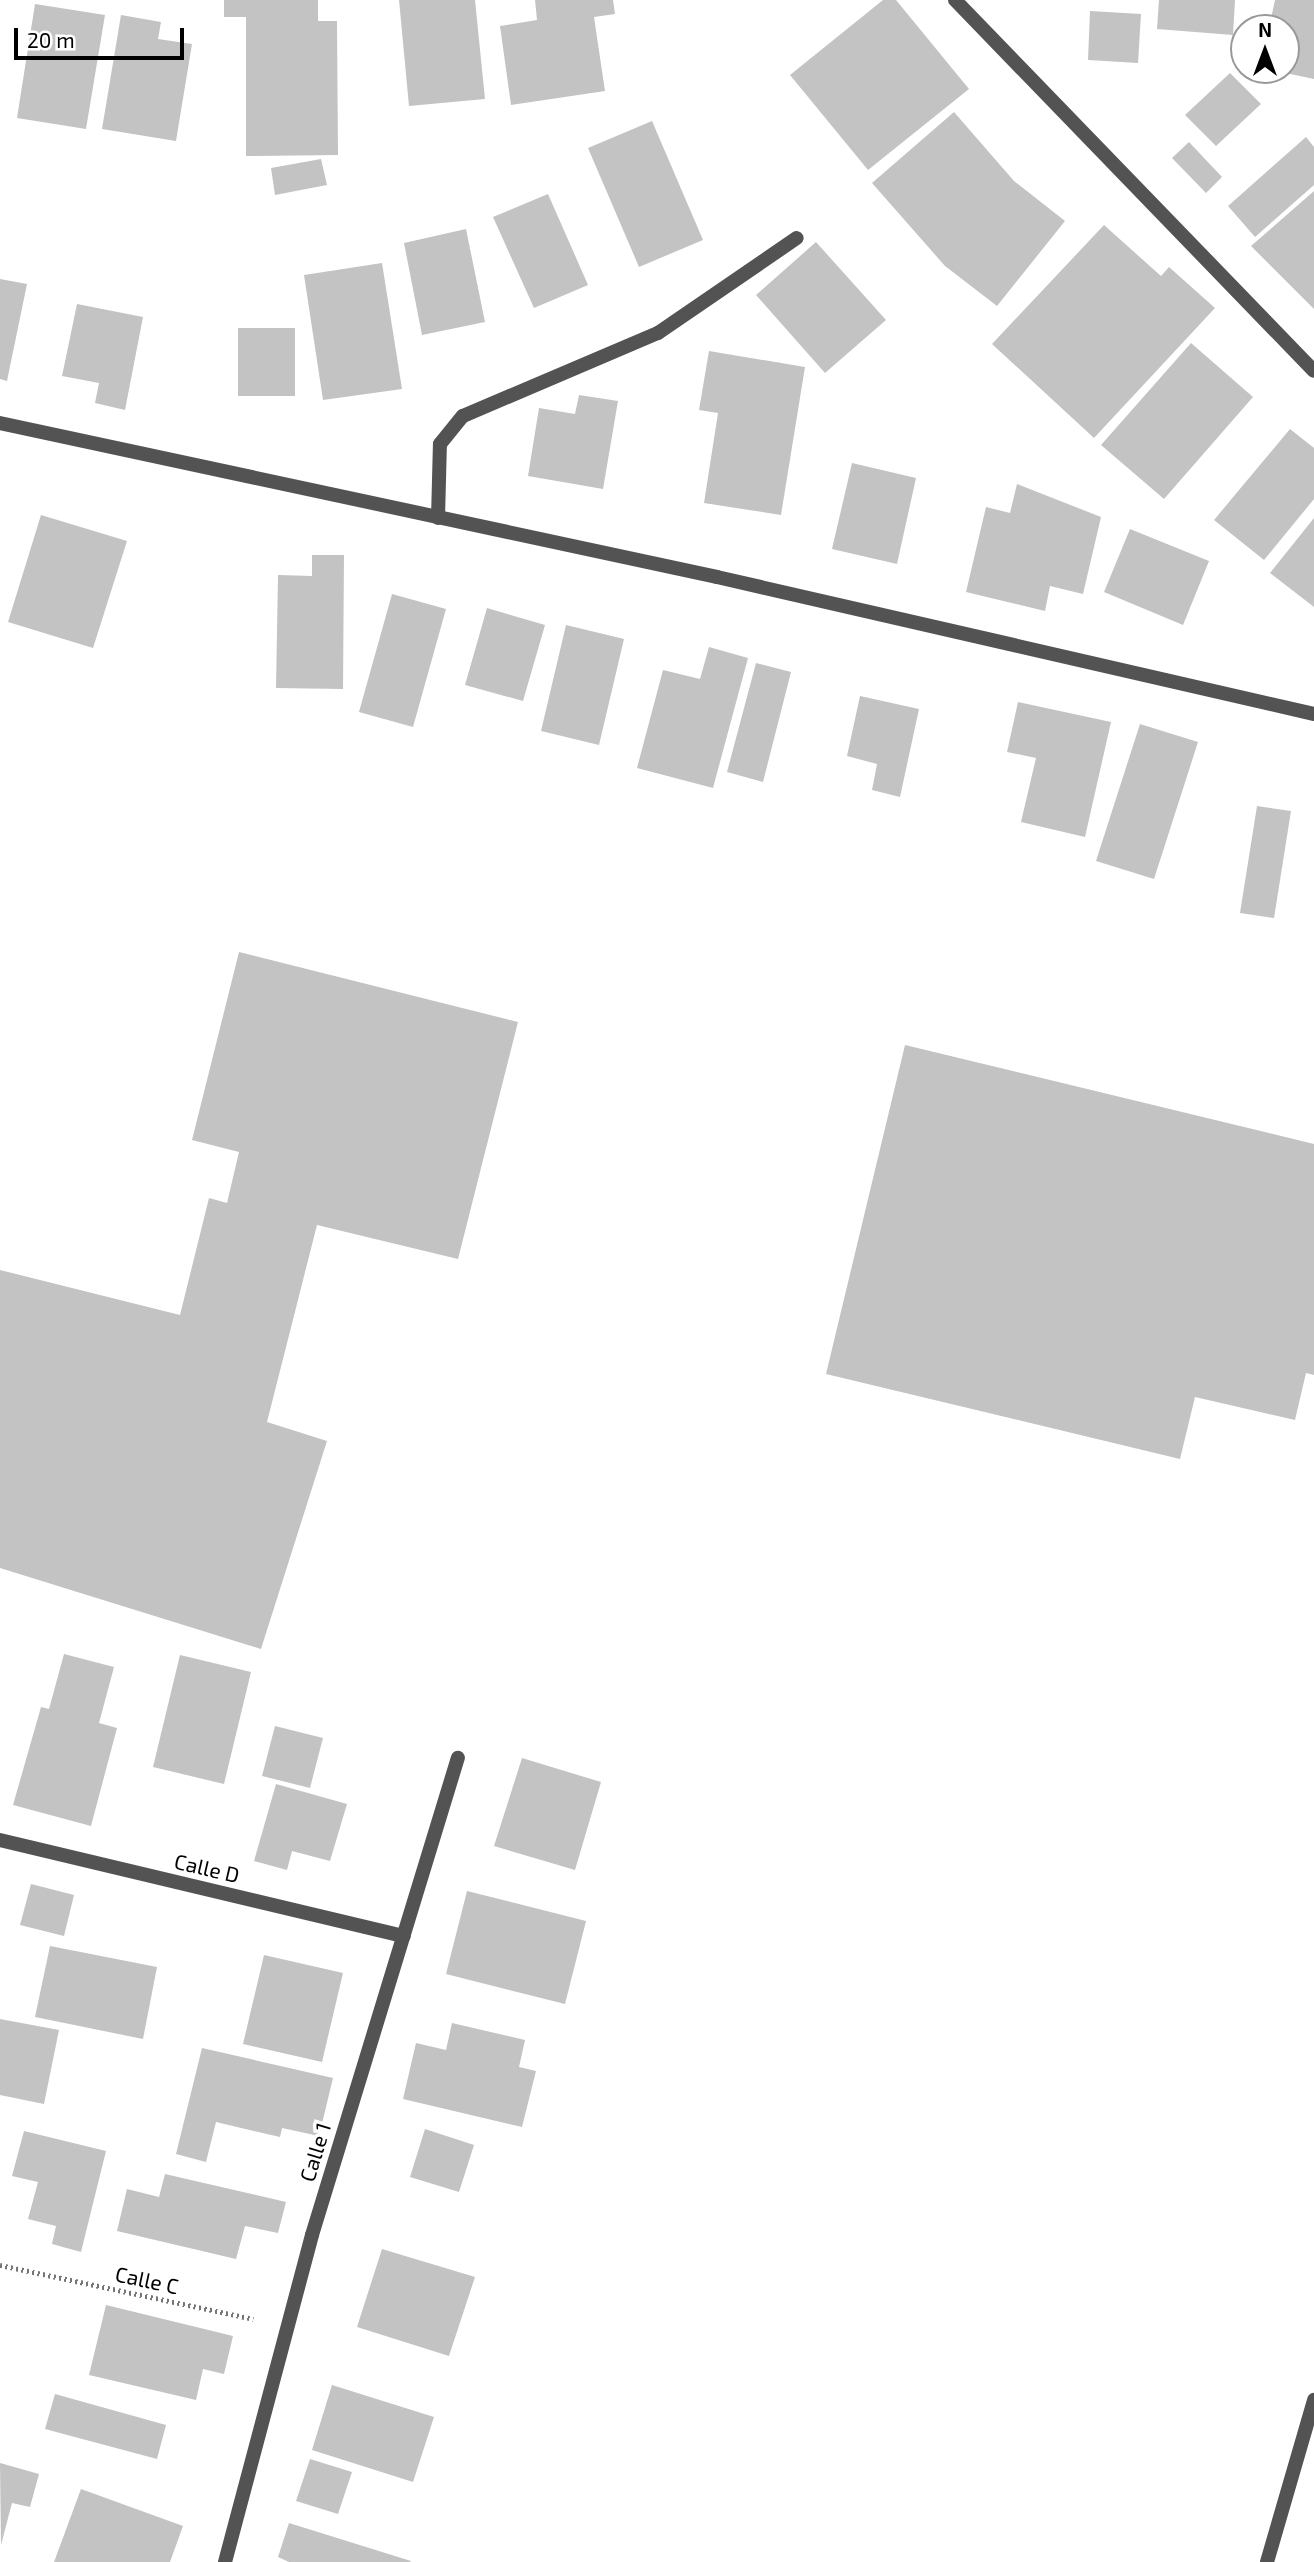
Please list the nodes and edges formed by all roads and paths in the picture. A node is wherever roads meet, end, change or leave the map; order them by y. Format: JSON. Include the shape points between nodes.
{"nodes":[{"id":1,"x":955,"y":0,"type":"edge"},
{"id":2,"x":797,"y":238,"type":"dead end"},
{"id":3,"x":1314,"y":371,"type":"edge"},
{"id":4,"x":0,"y":423,"type":"edge"},
{"id":5,"x":438,"y":518,"type":"junction"},
{"id":6,"x":1314,"y":713,"type":"edge"},
{"id":7,"x":458,"y":1758,"type":"dead end"},
{"id":8,"x":0,"y":1840,"type":"edge"},
{"id":9,"x":404,"y":1937,"type":"junction"},
{"id":10,"x":0,"y":2266,"type":"edge"},
{"id":11,"x":287,"y":2326,"type":"junction"},
{"id":12,"x":1314,"y":2400,"type":"edge"},
{"id":13,"x":225,"y":2562,"type":"edge"},
{"id":14,"x":1267,"y":2562,"type":"edge"}],
"edges":[{"from":1,"to":3,"type":"street"},
{"from":2,"to":5,"type":"street","via":[[658,333],[463,416],[440,444]]},
{"from":4,"to":5,"type":"street"},
{"from":5,"to":6,"type":"street"},
{"from":7,"to":9,"type":"street","name":"Calle 1"},
{"from":8,"to":9,"type":"street","name":"Calle D"},
{"from":9,"to":11,"type":"street","name":"Calle 1"},
{"from":10,"to":11,"type":"path","name":"Calle C"},
{"from":11,"to":13,"type":"street","name":"Calle 1"},
{"from":12,"to":14,"type":"street"}]}
